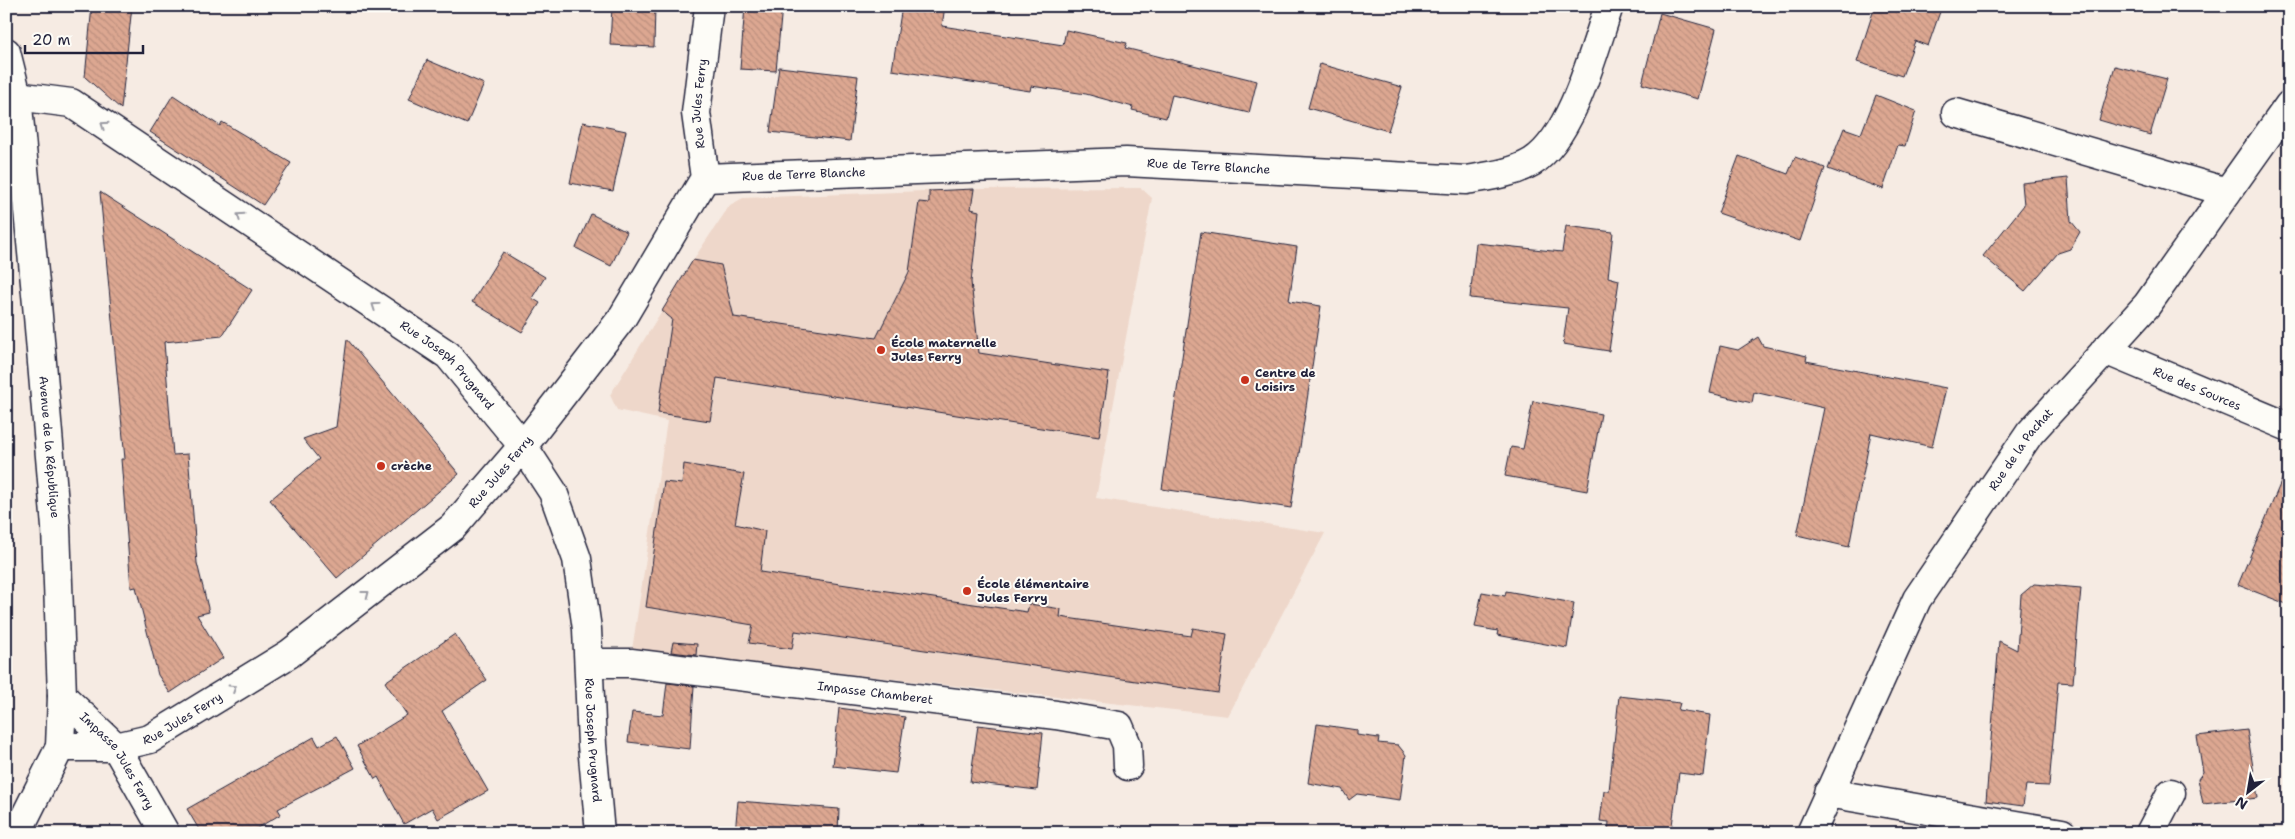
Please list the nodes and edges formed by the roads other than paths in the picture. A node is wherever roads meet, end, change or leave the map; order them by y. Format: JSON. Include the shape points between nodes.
{"nodes":[{"id":1,"x":709,"y":6,"type":"edge"},
{"id":2,"x":1609,"y":6,"type":"edge"},
{"id":3,"x":6,"y":52,"type":"edge"},
{"id":4,"x":17,"y":96,"type":"junction"},
{"id":5,"x":2289,"y":105,"type":"edge"},
{"id":6,"x":1956,"y":113,"type":"dead end"},
{"id":7,"x":705,"y":178,"type":"junction"},
{"id":8,"x":2227,"y":192,"type":"junction"},
{"id":9,"x":2106,"y":350,"type":"junction"},
{"id":10,"x":2289,"y":427,"type":"edge"},
{"id":11,"x":523,"y":446,"type":"junction"},
{"id":12,"x":589,"y":663,"type":"junction"},
{"id":13,"x":62,"y":696,"type":"junction"},
{"id":14,"x":60,"y":747,"type":"junction"},
{"id":15,"x":116,"y":747,"type":"junction"},
{"id":16,"x":1128,"y":766,"type":"dead end"},
{"id":17,"x":1828,"y":793,"type":"junction"},
{"id":18,"x":2171,"y":793,"type":"dead end"},
{"id":19,"x":17,"y":833,"type":"edge"},
{"id":20,"x":165,"y":833,"type":"edge"},
{"id":21,"x":600,"y":833,"type":"edge"},
{"id":22,"x":1810,"y":833,"type":"edge"},
{"id":23,"x":2062,"y":833,"type":"edge"},
{"id":24,"x":2150,"y":833,"type":"edge"}],
"edges":[{"from":1,"to":7,"type":"street","name":"Rue Jules Ferry","via":[[696,112]]},
{"from":2,"to":7,"type":"street","name":"Rue de Terre Blanche","via":[[1575,102],[1554,141],[1533,162],[1512,172],[1466,180],[1126,162]]},
{"from":3,"to":4,"type":"street","name":"Avenue de la République"},
{"from":11,"to":4,"type":"street","name":"Rue Joseph Prugnard","one_way":true,"via":[[448,355],[71,103]]},
{"from":4,"to":13,"type":"street","name":"Avenue de la République","via":[[56,527]]},
{"from":5,"to":8,"type":"street","name":"Rue de la Pachat"},
{"from":6,"to":8,"type":"street"},
{"from":7,"to":11,"type":"street","name":"Rue Jules Ferry","via":[[622,318]]},
{"from":8,"to":9,"type":"street","name":"Rue de la Pachat","via":[[2147,305]]},
{"from":9,"to":10,"type":"street","name":"Rue des Sources"},
{"from":9,"to":17,"type":"street","name":"Rue de la Pachat","via":[[2030,433],[1918,599]]},
{"from":11,"to":12,"type":"street","name":"Rue Joseph Prugnard","via":[[553,492],[577,559]]},
{"from":15,"to":11,"type":"street","name":"Rue Jules Ferry","one_way":true,"via":[[150,739],[289,654],[453,527]]},
{"from":12,"to":16,"type":"street","name":"Impasse Chamberet","via":[[640,664],[1056,715],[1118,726],[1127,745]]},
{"from":12,"to":21,"type":"street","name":"Rue Joseph Prugnard"},
{"from":13,"to":14,"type":"street","name":"Avenue de la République"},
{"from":13,"to":15,"type":"street","name":"Impasse Jules Ferry"},
{"from":14,"to":15,"type":"street","name":"Rue Jules Ferry"},
{"from":14,"to":19,"type":"street","name":"Avenue de la République"},
{"from":15,"to":20,"type":"street","name":"Impasse Jules Ferry"},
{"from":17,"to":22,"type":"street","name":"Rue de la Pachat"},
{"from":17,"to":23,"type":"street"},
{"from":18,"to":24,"type":"street"}]}
